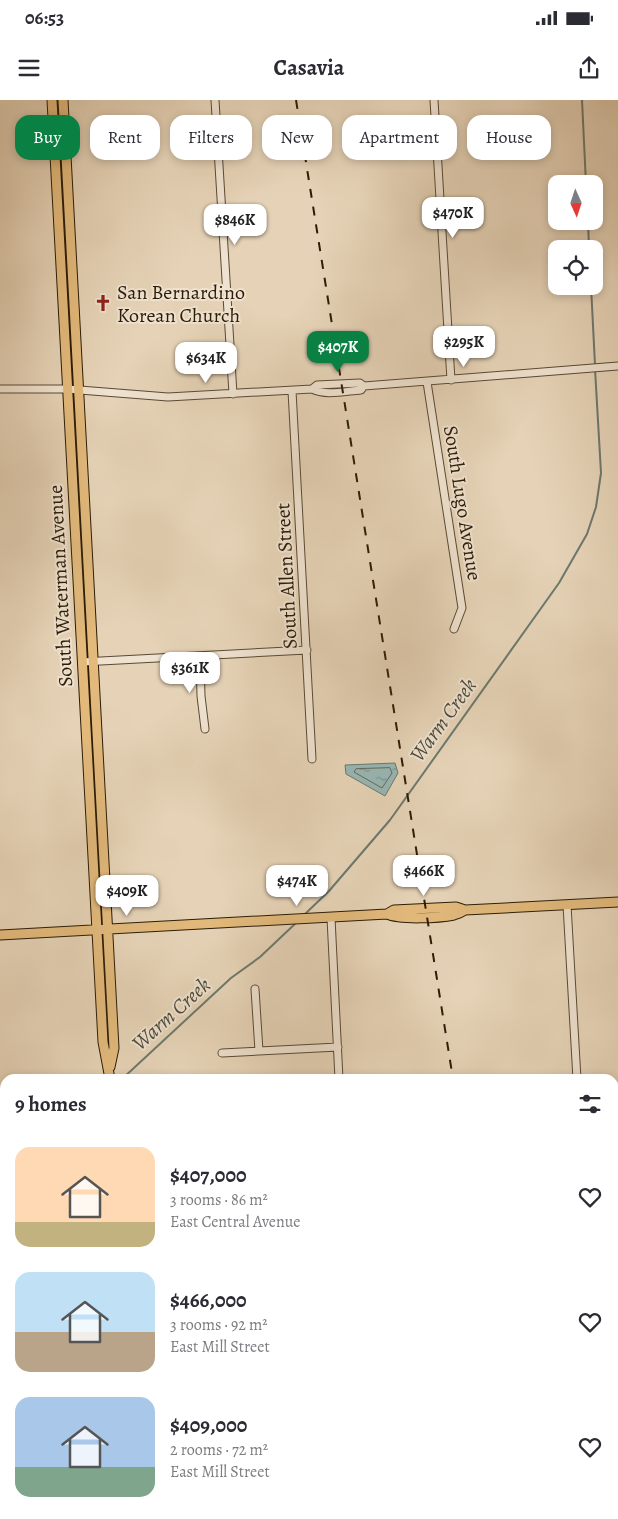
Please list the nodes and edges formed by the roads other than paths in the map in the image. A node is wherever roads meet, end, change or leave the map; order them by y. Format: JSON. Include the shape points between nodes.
{"nodes":[{"id":1,"x":52,"y":100,"type":"edge"},
{"id":2,"x":63,"y":100,"type":"edge"},
{"id":3,"x":215,"y":100,"type":"edge"},
{"id":4,"x":434,"y":100,"type":"edge"},
{"id":5,"x":618,"y":366,"type":"edge"},
{"id":6,"x":451,"y":380,"type":"junction"},
{"id":7,"x":427,"y":382,"type":"junction"},
{"id":8,"x":0,"y":389,"type":"edge"},
{"id":9,"x":68,"y":389,"type":"junction"},
{"id":10,"x":78,"y":390,"type":"junction"},
{"id":11,"x":292,"y":391,"type":"junction"},
{"id":12,"x":233,"y":394,"type":"junction"},
{"id":13,"x":73,"y":497,"type":"junction"},
{"id":14,"x":87,"y":541,"type":"junction"},
{"id":15,"x":454,"y":629,"type":"dead end"},
{"id":16,"x":307,"y":650,"type":"junction"},
{"id":17,"x":200,"y":656,"type":"junction"},
{"id":18,"x":94,"y":661,"type":"junction"},
{"id":19,"x":82,"y":662,"type":"junction"},
{"id":20,"x":205,"y":729,"type":"dead end"},
{"id":21,"x":312,"y":759,"type":"dead end"},
{"id":22,"x":618,"y":902,"type":"edge"},
{"id":23,"x":567,"y":905,"type":"junction"},
{"id":24,"x":331,"y":918,"type":"junction"},
{"id":25,"x":96,"y":930,"type":"junction"},
{"id":26,"x":107,"y":930,"type":"junction"},
{"id":27,"x":0,"y":935,"type":"edge"},
{"id":28,"x":100,"y":988,"type":"junction"},
{"id":29,"x":255,"y":989,"type":"dead end"},
{"id":30,"x":338,"y":1047,"type":"junction"},
{"id":31,"x":114,"y":1048,"type":"junction"},
{"id":32,"x":258,"y":1052,"type":"junction"},
{"id":33,"x":222,"y":1053,"type":"dead end"},
{"id":34,"x":109,"y":1074,"type":"edge"},
{"id":35,"x":339,"y":1074,"type":"edge"},
{"id":36,"x":576,"y":1074,"type":"edge"}],
"edges":[{"from":1,"to":9,"type":"main road","name":"South Waterman Avenue"},
{"from":2,"to":10,"type":"main road","name":"South Waterman Avenue"},
{"from":3,"to":12,"type":"street"},
{"from":4,"to":6,"type":"street"},
{"from":5,"to":6,"type":"street"},
{"from":6,"to":7,"type":"street"},
{"from":7,"to":11,"type":"street","via":[[364,386],[361,390],[343,392]]},
{"from":7,"to":15,"type":"street","name":"South Lugo Avenue","via":[[462,608]]},
{"from":8,"to":9,"type":"street"},
{"from":9,"to":10,"type":"street"},
{"from":9,"to":13,"type":"main road","name":"South Waterman Avenue"},
{"from":10,"to":12,"type":"street","via":[[168,397]]},
{"from":10,"to":14,"type":"main road","name":"South Waterman Avenue"},
{"from":11,"to":12,"type":"street"},
{"from":11,"to":16,"type":"street","name":"South Allen Street"},
{"from":13,"to":14,"type":"main road","via":[[81,538]]},
{"from":13,"to":19,"type":"main road","name":"South Waterman Avenue"},
{"from":14,"to":18,"type":"main road","name":"South Waterman Avenue"},
{"from":16,"to":17,"type":"street"},
{"from":16,"to":21,"type":"street","name":"South Allen Street"},
{"from":17,"to":18,"type":"street"},
{"from":17,"to":20,"type":"street"},
{"from":18,"to":19,"type":"street"},
{"from":18,"to":26,"type":"main road","name":"South Waterman Avenue"},
{"from":19,"to":25,"type":"main road","name":"South Waterman Avenue"},
{"from":22,"to":23,"type":"main road"},
{"from":23,"to":24,"type":"main road","via":[[465,910],[456,915],[395,918],[387,914]]},
{"from":23,"to":36,"type":"street"},
{"from":24,"to":26,"type":"main road"},
{"from":24,"to":30,"type":"street"},
{"from":25,"to":26,"type":"main road"},
{"from":25,"to":27,"type":"main road"},
{"from":25,"to":28,"type":"main road","name":"South Waterman Avenue"},
{"from":26,"to":31,"type":"main road","name":"South Waterman Avenue"},
{"from":28,"to":31,"type":"main road","via":[[106,997],[109,1046]]},
{"from":28,"to":34,"type":"main road","name":"South Waterman Avenue","via":[[103,1050]]},
{"from":29,"to":32,"type":"street"},
{"from":30,"to":32,"type":"street"},
{"from":30,"to":35,"type":"street"},
{"from":31,"to":34,"type":"main road","name":"South Waterman Avenue"},
{"from":32,"to":33,"type":"street"}]}
